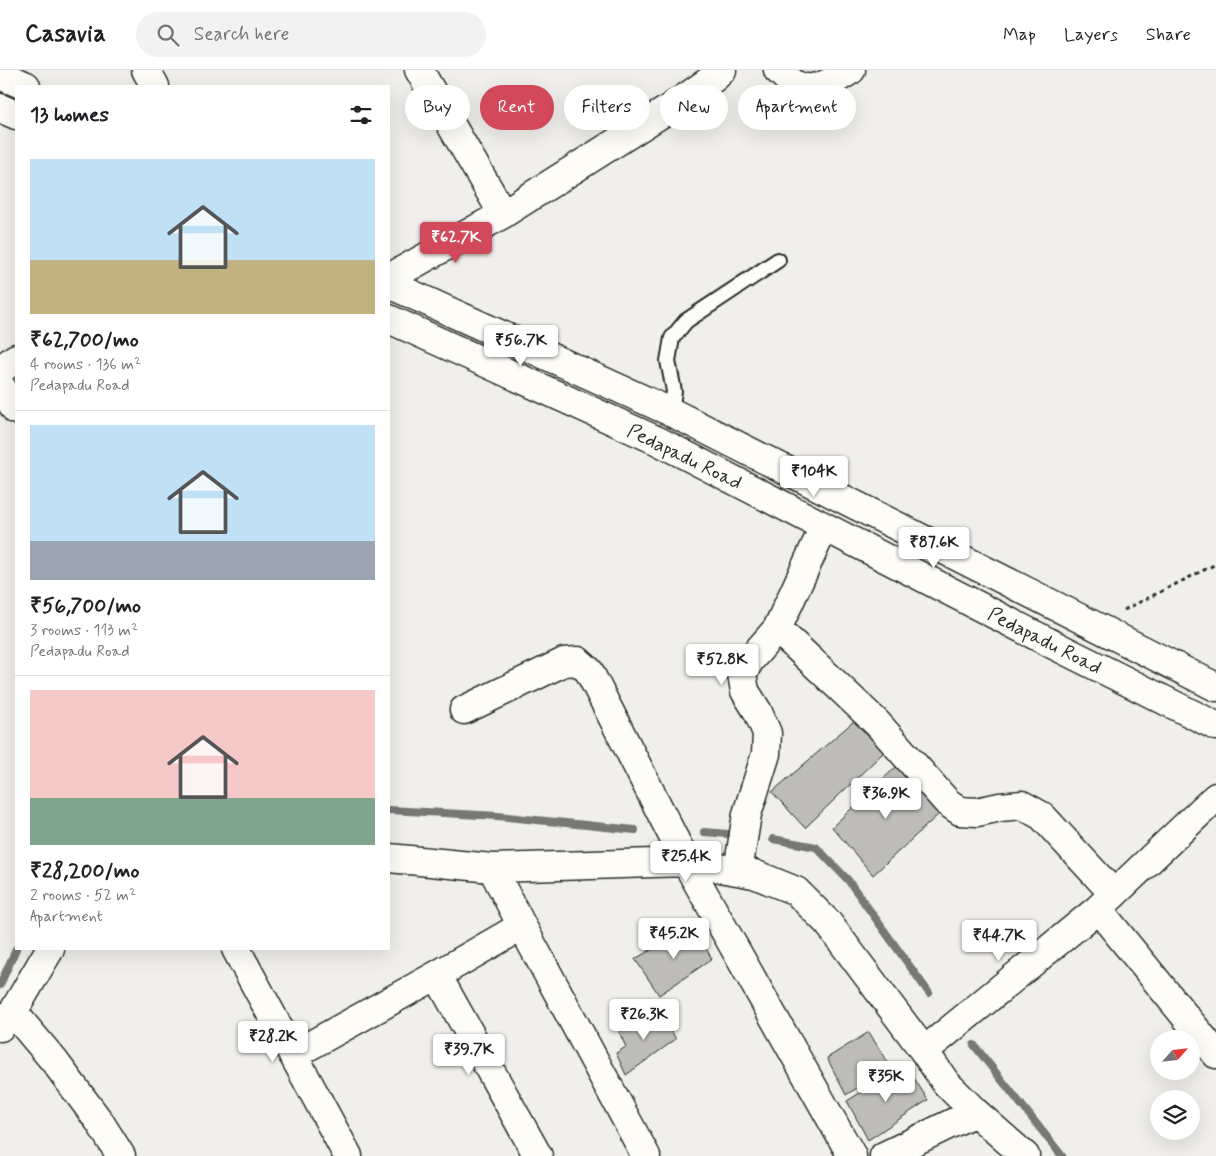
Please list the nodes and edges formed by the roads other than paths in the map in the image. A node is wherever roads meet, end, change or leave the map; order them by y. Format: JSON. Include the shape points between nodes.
{"nodes":[{"id":1,"x":146,"y":70,"type":"edge"},
{"id":2,"x":419,"y":70,"type":"edge"},
{"id":3,"x":722,"y":70,"type":"edge"},
{"id":4,"x":778,"y":70,"type":"edge"},
{"id":5,"x":852,"y":70,"type":"edge"},
{"id":6,"x":0,"y":75,"type":"edge"},
{"id":7,"x":24,"y":85,"type":"edge"},
{"id":8,"x":155,"y":85,"type":"edge"},
{"id":9,"x":0,"y":108,"type":"edge"},
{"id":10,"x":15,"y":115,"type":"edge"},
{"id":11,"x":503,"y":214,"type":"junction"},
{"id":12,"x":778,"y":260,"type":"dead end"},
{"id":13,"x":390,"y":277,"type":"edge"},
{"id":14,"x":390,"y":284,"type":"edge"},
{"id":15,"x":390,"y":319,"type":"edge"},
{"id":16,"x":15,"y":359,"type":"edge"},
{"id":17,"x":0,"y":370,"type":"edge"},
{"id":18,"x":0,"y":386,"type":"edge"},
{"id":19,"x":15,"y":408,"type":"edge"},
{"id":20,"x":671,"y":412,"type":"junction"},
{"id":21,"x":824,"y":527,"type":"junction"},
{"id":22,"x":777,"y":629,"type":"junction"},
{"id":23,"x":1216,"y":687,"type":"edge"},
{"id":24,"x":464,"y":710,"type":"dead end"},
{"id":25,"x":1216,"y":726,"type":"edge"},
{"id":26,"x":1216,"y":797,"type":"edge"},
{"id":27,"x":390,"y":858,"type":"edge"},
{"id":28,"x":686,"y":862,"type":"junction"},
{"id":29,"x":492,"y":868,"type":"junction"},
{"id":30,"x":738,"y":871,"type":"junction"},
{"id":31,"x":1106,"y":901,"type":"junction"},
{"id":32,"x":522,"y":926,"type":"junction"},
{"id":33,"x":49,"y":950,"type":"edge"},
{"id":34,"x":237,"y":950,"type":"edge"},
{"id":35,"x":437,"y":975,"type":"junction"},
{"id":36,"x":7,"y":1019,"type":"edge"},
{"id":37,"x":924,"y":1050,"type":"junction"},
{"id":38,"x":1216,"y":1054,"type":"edge"},
{"id":39,"x":293,"y":1055,"type":"junction"},
{"id":40,"x":975,"y":1112,"type":"junction"},
{"id":41,"x":121,"y":1156,"type":"edge"},
{"id":42,"x":348,"y":1156,"type":"edge"},
{"id":43,"x":538,"y":1156,"type":"edge"},
{"id":44,"x":646,"y":1156,"type":"edge"},
{"id":45,"x":852,"y":1156,"type":"edge"},
{"id":46,"x":884,"y":1156,"type":"edge"},
{"id":47,"x":1024,"y":1156,"type":"edge"}],
"edges":[{"from":1,"to":8,"type":"street"},
{"from":2,"to":11,"type":"street"},
{"from":3,"to":11,"type":"street","via":[[678,103]]},
{"from":4,"to":5,"type":"street","via":[[798,86],[810,88],[824,85]]},
{"from":6,"to":7,"type":"street"},
{"from":9,"to":10,"type":"street"},
{"from":11,"to":13,"type":"street"},
{"from":12,"to":20,"type":"lane","via":[[686,322],[672,338],[668,361],[674,391]]},
{"from":14,"to":20,"type":"street","name":"Pedapadu Road"},
{"from":15,"to":21,"type":"street","name":"Pedapadu Road","via":[[658,441]]},
{"from":16,"to":17,"type":"street"},
{"from":18,"to":19,"type":"street"},
{"from":20,"to":23,"type":"street","name":"Pedapadu Road"},
{"from":21,"to":22,"type":"street"},
{"from":21,"to":25,"type":"street","name":"Pedapadu Road"},
{"from":22,"to":30,"type":"street","via":[[742,674],[745,690],[767,734],[766,754],[747,814]]},
{"from":22,"to":31,"type":"street","via":[[877,723],[947,802],[960,812],[1022,805],[1042,816]]},
{"from":24,"to":28,"type":"street","via":[[564,662],[578,661],[589,671]]},
{"from":26,"to":31,"type":"street"},
{"from":27,"to":29,"type":"street"},
{"from":28,"to":29,"type":"street"},
{"from":28,"to":30,"type":"street"},
{"from":28,"to":45,"type":"street"},
{"from":29,"to":32,"type":"street"},
{"from":30,"to":37,"type":"street","via":[[796,891],[828,923]]},
{"from":31,"to":37,"type":"street"},
{"from":31,"to":38,"type":"street"},
{"from":32,"to":35,"type":"street"},
{"from":32,"to":44,"type":"street"},
{"from":33,"to":36,"type":"street"},
{"from":34,"to":39,"type":"street"},
{"from":35,"to":39,"type":"street"},
{"from":35,"to":43,"type":"street"},
{"from":36,"to":41,"type":"street","via":[[56,1062]]},
{"from":37,"to":40,"type":"street","via":[[946,1084]]},
{"from":39,"to":42,"type":"street"},
{"from":40,"to":46,"type":"street"},
{"from":40,"to":47,"type":"street"}]}
